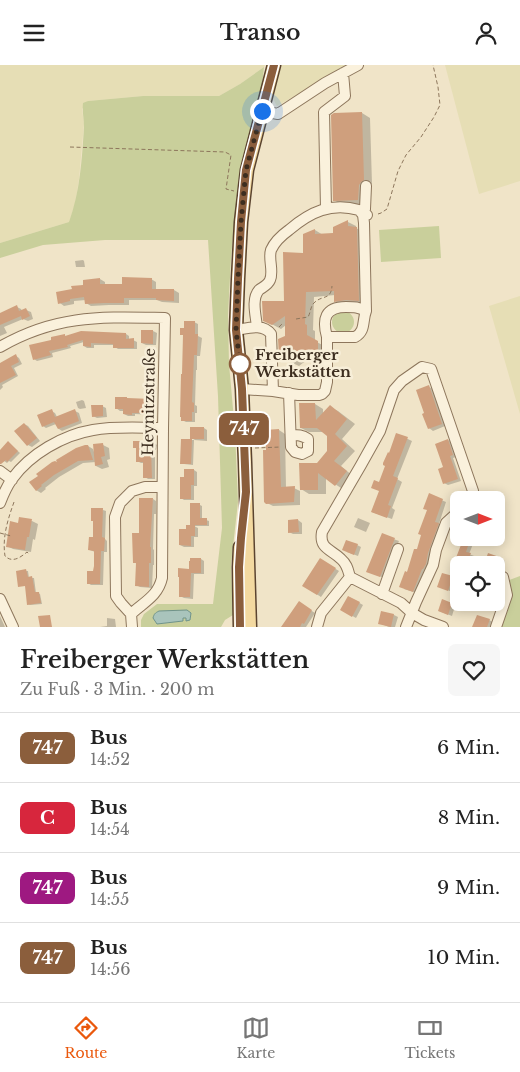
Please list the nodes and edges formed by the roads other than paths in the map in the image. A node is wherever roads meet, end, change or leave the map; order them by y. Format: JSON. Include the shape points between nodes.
{"nodes":[{"id":1,"x":274,"y":65,"type":"edge"},
{"id":2,"x":358,"y":65,"type":"edge"},
{"id":3,"x":343,"y":73,"type":"junction"},
{"id":4,"x":262,"y":111,"type":"junction"},
{"id":5,"x":366,"y":186,"type":"dead end"},
{"id":6,"x":326,"y":209,"type":"junction"},
{"id":7,"x":366,"y":215,"type":"junction"},
{"id":8,"x":366,"y":311,"type":"junction"},
{"id":9,"x":257,"y":327,"type":"junction"},
{"id":10,"x":236,"y":330,"type":"junction"},
{"id":11,"x":327,"y":337,"type":"junction"},
{"id":12,"x":0,"y":347,"type":"edge"},
{"id":13,"x":242,"y":389,"type":"junction"},
{"id":14,"x":273,"y":391,"type":"junction"},
{"id":15,"x":290,"y":393,"type":"junction"},
{"id":16,"x":163,"y":428,"type":"junction"},
{"id":17,"x":291,"y":435,"type":"junction"},
{"id":18,"x":0,"y":471,"type":"edge"},
{"id":19,"x":12,"y":479,"type":"junction"},
{"id":20,"x":162,"y":487,"type":"junction"},
{"id":21,"x":473,"y":491,"type":"edge"},
{"id":22,"x":246,"y":500,"type":"junction"},
{"id":23,"x":0,"y":503,"type":"edge"},
{"id":24,"x":450,"y":519,"type":"edge"},
{"id":25,"x":398,"y":549,"type":"dead end"},
{"id":26,"x":350,"y":577,"type":"junction"},
{"id":27,"x":505,"y":586,"type":"edge"},
{"id":28,"x":382,"y":594,"type":"junction"},
{"id":29,"x":0,"y":599,"type":"edge"},
{"id":30,"x":505,"y":601,"type":"edge"},
{"id":31,"x":502,"y":611,"type":"edge"},
{"id":32,"x":412,"y":613,"type":"junction"},
{"id":33,"x":131,"y":615,"type":"junction"},
{"id":34,"x":13,"y":627,"type":"edge"},
{"id":35,"x":132,"y":627,"type":"edge"},
{"id":36,"x":240,"y":627,"type":"edge"},
{"id":37,"x":250,"y":627,"type":"edge"},
{"id":38,"x":317,"y":627,"type":"edge"},
{"id":39,"x":406,"y":627,"type":"edge"},
{"id":40,"x":443,"y":627,"type":"edge"},
{"id":41,"x":496,"y":627,"type":"edge"}],
"edges":[{"from":1,"to":4,"type":"main road"},
{"from":2,"to":3,"type":"street"},
{"from":3,"to":4,"type":"street","via":[[278,113]]},
{"from":3,"to":6,"type":"street","via":[[345,96],[324,112]]},
{"from":4,"to":10,"type":"main road","via":[[246,170]]},
{"from":5,"to":7,"type":"street"},
{"from":6,"to":7,"type":"street","via":[[351,207]]},
{"from":6,"to":9,"type":"street","via":[[308,215],[276,242],[271,251],[272,278],[255,298]]},
{"from":7,"to":8,"type":"street"},
{"from":8,"to":11,"type":"street","via":[[362,331],[357,336]]},
{"from":8,"to":11,"type":"street","via":[[359,307],[337,307],[329,311]]},
{"from":9,"to":10,"type":"street"},
{"from":9,"to":14,"type":"street","via":[[265,328],[271,334]]},
{"from":10,"to":13,"type":"main road"},
{"from":11,"to":15,"type":"street","via":[[324,391],[319,395]]},
{"from":12,"to":16,"type":"street","name":"Heynitzstraße","via":[[23,335],[74,320],[166,318]]},
{"from":13,"to":14,"type":"street"},
{"from":13,"to":22,"type":"main road"},
{"from":14,"to":15,"type":"street"},
{"from":15,"to":17,"type":"street"},
{"from":16,"to":19,"type":"street","via":[[106,428],[76,434],[42,451]]},
{"from":16,"to":20,"type":"street","name":"Heynitzstraße"},
{"from":17,"to":17,"type":"street","via":[[291,447],[295,452],[302,454],[308,451],[308,439]]},
{"from":18,"to":19,"type":"street"},
{"from":19,"to":23,"type":"street"},
{"from":20,"to":33,"type":"street","name":"Heynitzstraße","via":[[162,578],[155,594]]},
{"from":20,"to":33,"type":"street","via":[[132,491],[120,503],[115,517],[116,596]]},
{"from":21,"to":26,"type":"street","via":[[431,369],[422,367],[394,390],[380,431],[322,532],[323,546],[342,559]]},
{"from":22,"to":36,"type":"main road","via":[[239,567]]},
{"from":22,"to":37,"type":"main road"},
{"from":24,"to":32,"type":"street"},
{"from":25,"to":28,"type":"street"},
{"from":26,"to":28,"type":"street"},
{"from":26,"to":38,"type":"street","via":[[321,613]]},
{"from":27,"to":30,"type":"street"},
{"from":28,"to":32,"type":"street"},
{"from":29,"to":34,"type":"street"},
{"from":31,"to":41,"type":"street"},
{"from":32,"to":39,"type":"street"},
{"from":32,"to":40,"type":"street"},
{"from":33,"to":35,"type":"street"}]}
